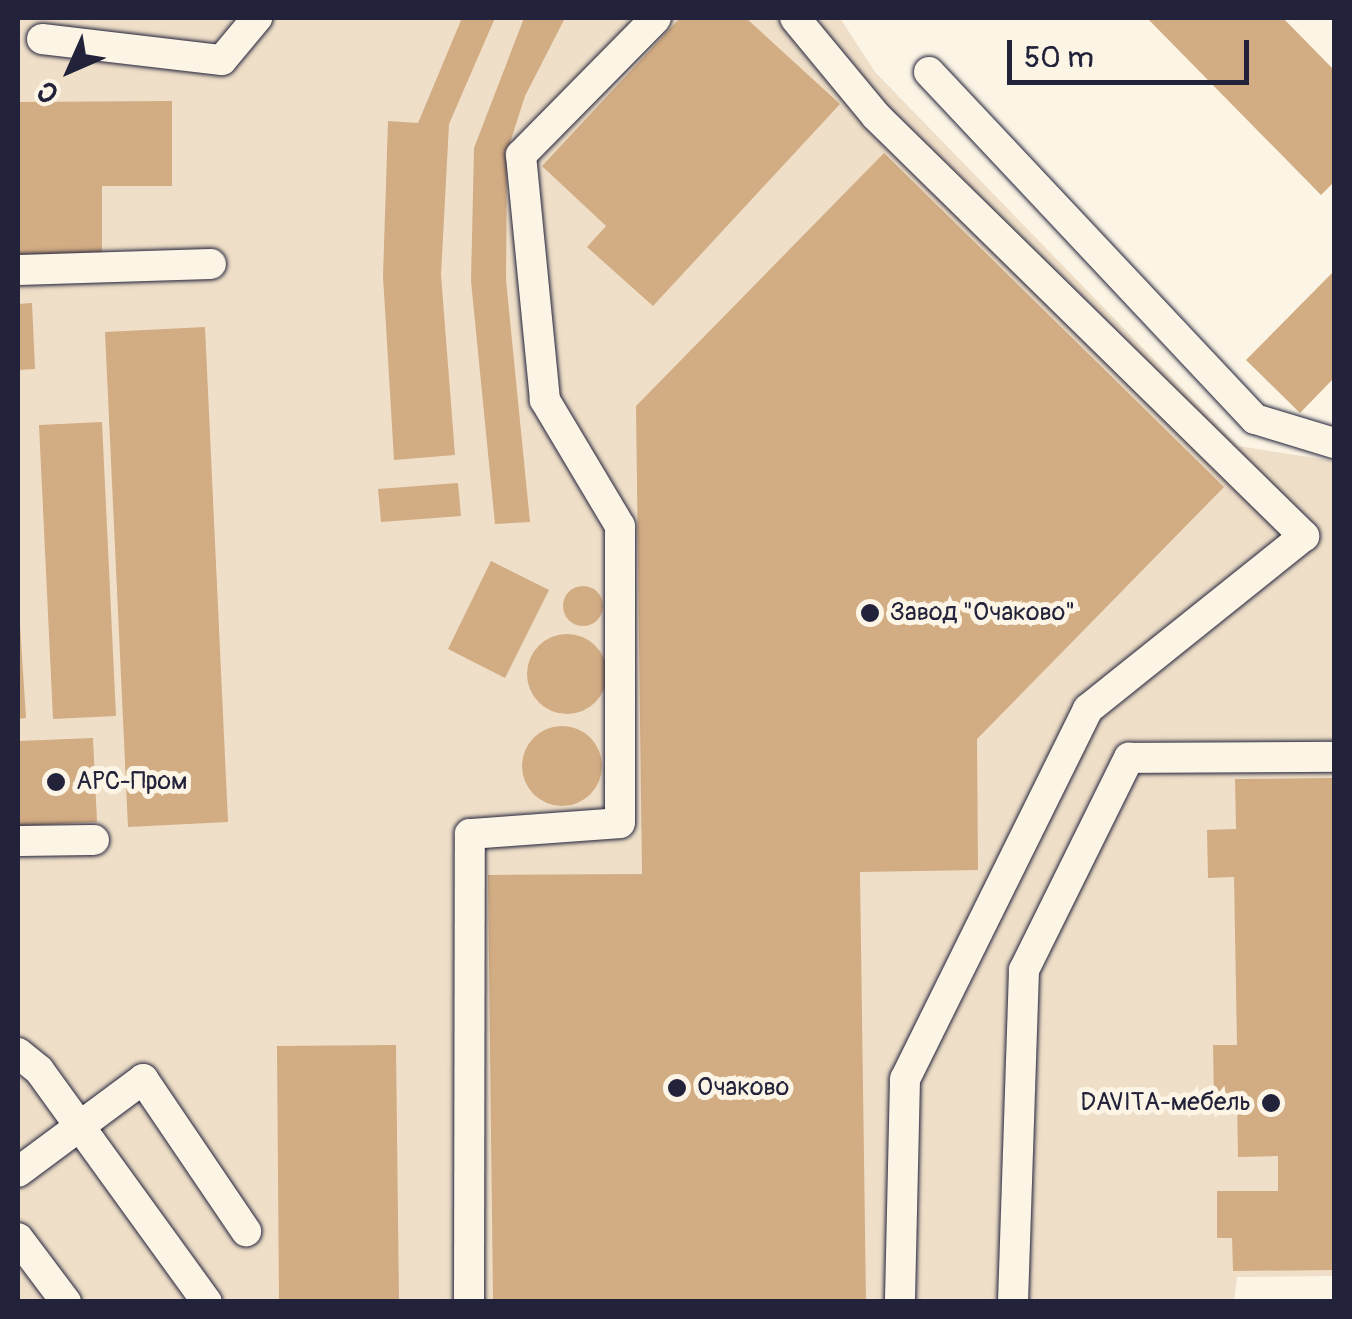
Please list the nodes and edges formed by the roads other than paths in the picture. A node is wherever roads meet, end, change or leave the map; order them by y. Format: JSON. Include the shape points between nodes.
{"nodes":[{"id":1,"x":257,"y":18,"type":"edge"},
{"id":2,"x":656,"y":18,"type":"edge"},
{"id":3,"x":795,"y":18,"type":"edge"},
{"id":4,"x":42,"y":39,"type":"dead end"},
{"id":5,"x":929,"y":72,"type":"dead end"},
{"id":6,"x":211,"y":264,"type":"dead end"},
{"id":7,"x":18,"y":270,"type":"edge"},
{"id":8,"x":1334,"y":442,"type":"edge"},
{"id":9,"x":1334,"y":757,"type":"edge"},
{"id":10,"x":18,"y":840,"type":"edge"},
{"id":11,"x":94,"y":840,"type":"dead end"},
{"id":12,"x":18,"y":1053,"type":"edge"},
{"id":13,"x":80,"y":1126,"type":"junction"},
{"id":14,"x":18,"y":1172,"type":"edge"},
{"id":15,"x":246,"y":1232,"type":"dead end"},
{"id":16,"x":18,"y":1238,"type":"edge"},
{"id":17,"x":66,"y":1302,"type":"edge"},
{"id":18,"x":207,"y":1302,"type":"edge"},
{"id":19,"x":469,"y":1302,"type":"edge"},
{"id":20,"x":900,"y":1302,"type":"edge"},
{"id":21,"x":1013,"y":1302,"type":"edge"}],
"edges":[{"from":1,"to":4,"type":"street","via":[[222,60]]},
{"from":2,"to":19,"type":"street","via":[[521,155],[545,400],[620,526],[620,822],[470,834]]},
{"from":3,"to":20,"type":"street","via":[[876,116],[1304,536],[1088,709],[905,1079]]},
{"from":5,"to":8,"type":"street","via":[[1255,418]]},
{"from":6,"to":7,"type":"street"},
{"from":9,"to":21,"type":"street","via":[[1129,758],[1024,970]]},
{"from":10,"to":11,"type":"street"},
{"from":12,"to":13,"type":"street"},
{"from":13,"to":14,"type":"street"},
{"from":13,"to":15,"type":"street","via":[[143,1079]]},
{"from":13,"to":18,"type":"street"},
{"from":16,"to":17,"type":"street"}]}
